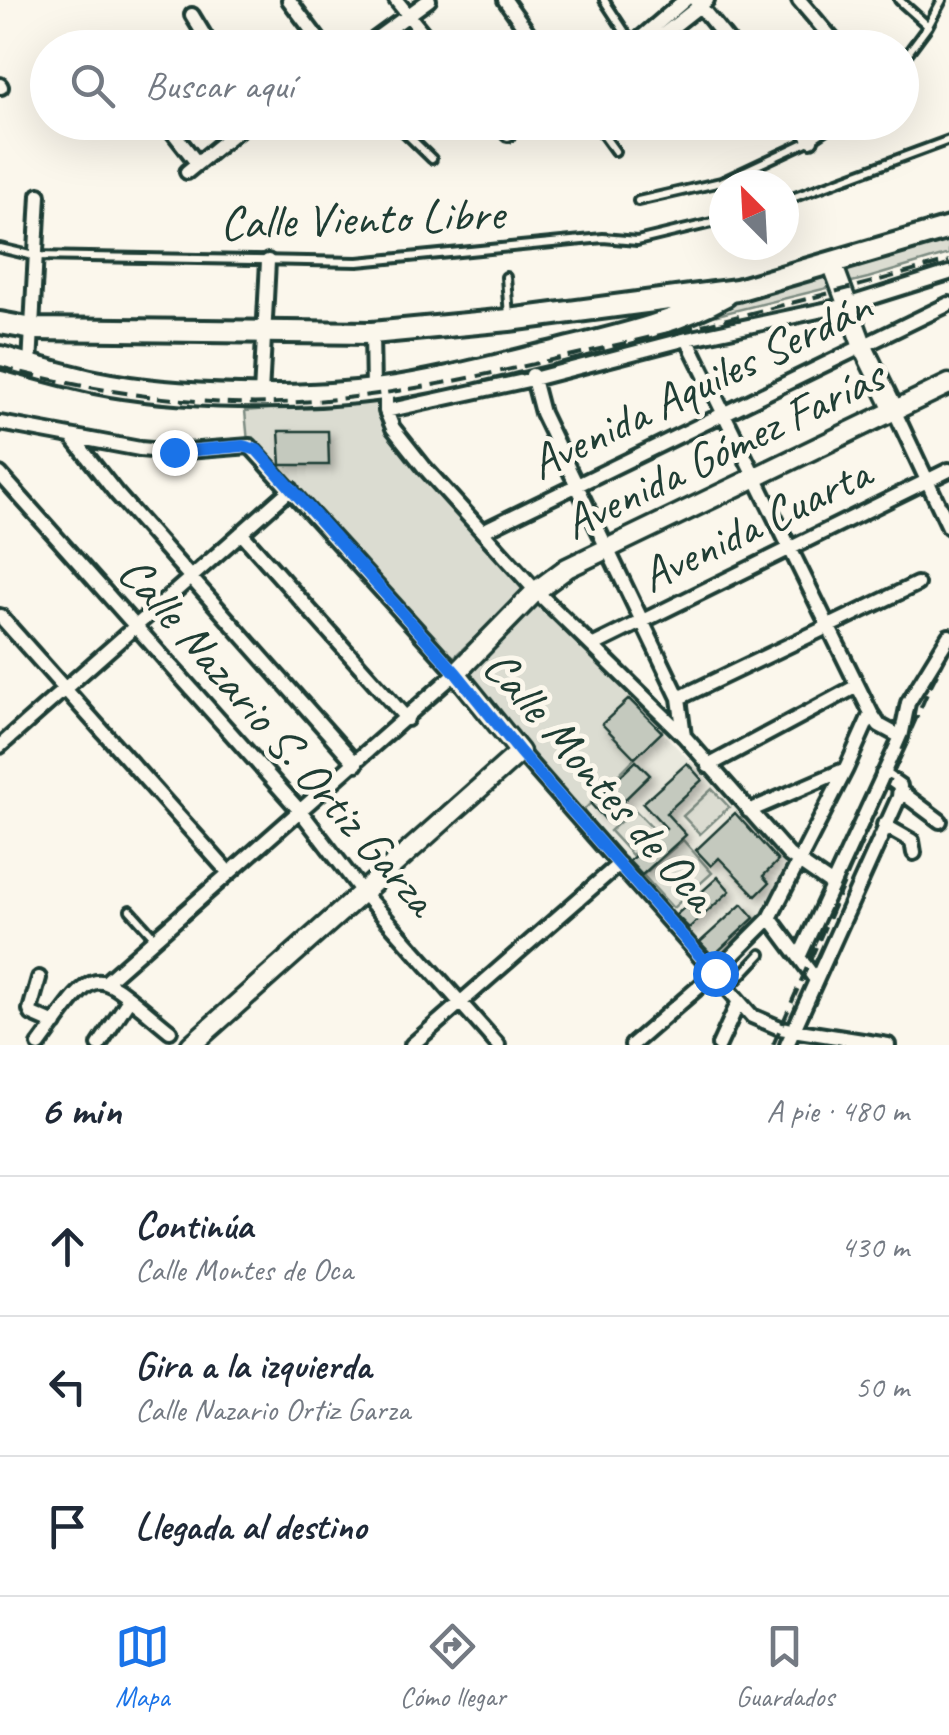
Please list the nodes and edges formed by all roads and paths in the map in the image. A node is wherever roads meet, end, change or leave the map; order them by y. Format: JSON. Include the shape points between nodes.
{"nodes":[{"id":1,"x":289,"y":0,"type":"edge"},
{"id":2,"x":396,"y":0,"type":"edge"},
{"id":3,"x":429,"y":0,"type":"edge"},
{"id":4,"x":505,"y":0,"type":"edge"},
{"id":5,"x":604,"y":0,"type":"edge"},
{"id":6,"x":685,"y":0,"type":"edge"},
{"id":7,"x":799,"y":0,"type":"edge"},
{"id":8,"x":899,"y":0,"type":"edge"},
{"id":9,"x":942,"y":0,"type":"edge"},
{"id":10,"x":700,"y":2,"type":"edge"},
{"id":11,"x":192,"y":15,"type":"dead end"},
{"id":12,"x":408,"y":15,"type":"junction"},
{"id":13,"x":928,"y":26,"type":"junction"},
{"id":14,"x":201,"y":30,"type":"edge"},
{"id":15,"x":312,"y":30,"type":"edge"},
{"id":16,"x":387,"y":30,"type":"edge"},
{"id":17,"x":420,"y":30,"type":"edge"},
{"id":18,"x":526,"y":30,"type":"edge"},
{"id":19,"x":622,"y":30,"type":"edge"},
{"id":20,"x":650,"y":30,"type":"edge"},
{"id":21,"x":667,"y":30,"type":"edge"},
{"id":22,"x":721,"y":30,"type":"edge"},
{"id":23,"x":825,"y":30,"type":"edge"},
{"id":24,"x":919,"y":38,"type":"edge"},
{"id":25,"x":176,"y":140,"type":"edge"},
{"id":26,"x":226,"y":140,"type":"edge"},
{"id":27,"x":412,"y":140,"type":"edge"},
{"id":28,"x":608,"y":140,"type":"edge"},
{"id":29,"x":812,"y":140,"type":"edge"},
{"id":30,"x":949,"y":140,"type":"edge"},
{"id":31,"x":615,"y":150,"type":"dead end"},
{"id":32,"x":432,"y":159,"type":"dead end"},
{"id":33,"x":40,"y":195,"type":"dead end"},
{"id":34,"x":799,"y":195,"type":"edge"},
{"id":35,"x":638,"y":200,"type":"dead end"},
{"id":36,"x":709,"y":223,"type":"edge"},
{"id":37,"x":949,"y":228,"type":"edge"},
{"id":38,"x":0,"y":248,"type":"edge"},
{"id":39,"x":34,"y":256,"type":"junction"},
{"id":40,"x":268,"y":261,"type":"junction"},
{"id":41,"x":832,"y":263,"type":"junction"},
{"id":42,"x":949,"y":272,"type":"edge"},
{"id":43,"x":506,"y":277,"type":"dead end"},
{"id":44,"x":737,"y":290,"type":"junction"},
{"id":45,"x":949,"y":304,"type":"edge"},
{"id":46,"x":847,"y":305,"type":"junction"},
{"id":47,"x":509,"y":320,"type":"junction"},
{"id":48,"x":0,"y":324,"type":"edge"},
{"id":49,"x":33,"y":329,"type":"junction"},
{"id":50,"x":264,"y":333,"type":"junction"},
{"id":51,"x":372,"y":333,"type":"junction"},
{"id":52,"x":687,"y":338,"type":"junction"},
{"id":53,"x":863,"y":348,"type":"junction"},
{"id":54,"x":0,"y":357,"type":"edge"},
{"id":55,"x":30,"y":365,"type":"junction"},
{"id":56,"x":530,"y":368,"type":"junction"},
{"id":57,"x":949,"y":384,"type":"edge"},
{"id":58,"x":379,"y":389,"type":"junction"},
{"id":59,"x":262,"y":396,"type":"junction"},
{"id":60,"x":894,"y":410,"type":"junction"},
{"id":61,"x":386,"y":411,"type":"junction"},
{"id":62,"x":724,"y":413,"type":"junction"},
{"id":63,"x":0,"y":423,"type":"edge"},
{"id":64,"x":72,"y":436,"type":"junction"},
{"id":65,"x":949,"y":470,"type":"edge"},
{"id":66,"x":0,"y":474,"type":"edge"},
{"id":67,"x":755,"y":477,"type":"junction"},
{"id":68,"x":927,"y":481,"type":"junction"},
{"id":69,"x":576,"y":485,"type":"junction"},
{"id":70,"x":291,"y":489,"type":"junction"},
{"id":71,"x":949,"y":527,"type":"edge"},
{"id":72,"x":482,"y":531,"type":"junction"},
{"id":73,"x":241,"y":533,"type":"junction"},
{"id":74,"x":790,"y":548,"type":"junction"},
{"id":75,"x":607,"y":549,"type":"junction"},
{"id":76,"x":192,"y":577,"type":"junction"},
{"id":77,"x":917,"y":584,"type":"dead end"},
{"id":78,"x":536,"y":590,"type":"junction"},
{"id":79,"x":0,"y":616,"type":"edge"},
{"id":80,"x":642,"y":622,"type":"junction"},
{"id":81,"x":136,"y":624,"type":"junction"},
{"id":82,"x":828,"y":627,"type":"junction"},
{"id":83,"x":949,"y":636,"type":"edge"},
{"id":84,"x":594,"y":645,"type":"junction"},
{"id":85,"x":456,"y":673,"type":"junction"},
{"id":86,"x":857,"y":686,"type":"junction"},
{"id":87,"x":64,"y":688,"type":"junction"},
{"id":88,"x":679,"y":698,"type":"junction"},
{"id":89,"x":870,"y":713,"type":"junction"},
{"id":90,"x":407,"y":719,"type":"junction"},
{"id":91,"x":684,"y":736,"type":"junction"},
{"id":92,"x":901,"y":737,"type":"junction"},
{"id":93,"x":0,"y":746,"type":"edge"},
{"id":94,"x":520,"y":752,"type":"junction"},
{"id":95,"x":356,"y":764,"type":"junction"},
{"id":96,"x":708,"y":766,"type":"junction"},
{"id":97,"x":846,"y":769,"type":"junction"},
{"id":98,"x":884,"y":774,"type":"junction"},
{"id":99,"x":900,"y":790,"type":"junction"},
{"id":100,"x":749,"y":810,"type":"junction"},
{"id":101,"x":301,"y":812,"type":"junction"},
{"id":102,"x":940,"y":821,"type":"dead end"},
{"id":103,"x":884,"y":825,"type":"junction"},
{"id":104,"x":914,"y":852,"type":"dead end"},
{"id":105,"x":798,"y":861,"type":"junction"},
{"id":106,"x":619,"y":864,"type":"junction"},
{"id":107,"x":228,"y":873,"type":"junction"},
{"id":108,"x":832,"y":884,"type":"junction"},
{"id":109,"x":363,"y":893,"type":"junction"},
{"id":110,"x":130,"y":910,"type":"dead end"},
{"id":111,"x":770,"y":918,"type":"junction"},
{"id":112,"x":155,"y":938,"type":"junction"},
{"id":113,"x":761,"y":954,"type":"dead end"},
{"id":114,"x":800,"y":955,"type":"junction"},
{"id":115,"x":715,"y":973,"type":"junction"},
{"id":116,"x":39,"y":978,"type":"dead end"},
{"id":117,"x":108,"y":980,"type":"junction"},
{"id":118,"x":816,"y":980,"type":"junction"},
{"id":119,"x":728,"y":989,"type":"junction"},
{"id":120,"x":130,"y":998,"type":"junction"},
{"id":121,"x":738,"y":1000,"type":"junction"},
{"id":122,"x":459,"y":1003,"type":"junction"},
{"id":123,"x":54,"y":1024,"type":"junction"},
{"id":124,"x":787,"y":1029,"type":"junction"},
{"id":125,"x":170,"y":1031,"type":"dead end"},
{"id":126,"x":846,"y":1042,"type":"edge"},
{"id":127,"x":39,"y":1045,"type":"edge"},
{"id":128,"x":98,"y":1045,"type":"edge"},
{"id":129,"x":191,"y":1045,"type":"edge"},
{"id":130,"x":412,"y":1045,"type":"edge"},
{"id":131,"x":498,"y":1045,"type":"edge"},
{"id":132,"x":632,"y":1045,"type":"edge"},
{"id":133,"x":720,"y":1045,"type":"edge"},
{"id":134,"x":787,"y":1045,"type":"edge"},
{"id":135,"x":888,"y":1045,"type":"edge"}],
"edges":[{"from":1,"to":15,"type":"street"},
{"from":2,"to":12,"type":"street"},
{"from":3,"to":12,"type":"street"},
{"from":4,"to":18,"type":"street"},
{"from":5,"to":19,"type":"lane"},
{"from":6,"to":20,"type":"street"},
{"from":7,"to":23,"type":"street"},
{"from":8,"to":13,"type":"lane"},
{"from":9,"to":13,"type":"lane"},
{"from":10,"to":21,"type":"street"},
{"from":10,"to":22,"type":"street"},
{"from":11,"to":14,"type":"street"},
{"from":12,"to":16,"type":"street"},
{"from":12,"to":17,"type":"street"},
{"from":13,"to":24,"type":"lane"},
{"from":25,"to":26,"type":"street","via":[[192,168]]},
{"from":27,"to":32,"type":"lane"},
{"from":28,"to":31,"type":"lane"},
{"from":29,"to":35,"type":"lane","via":[[721,182]]},
{"from":30,"to":34,"type":"lane"},
{"from":33,"to":39,"type":"street"},
{"from":36,"to":40,"type":"lane","name":"Calle Viento Libre","via":[[637,240],[358,262]]},
{"from":37,"to":41,"type":"main road"},
{"from":38,"to":39,"type":"lane","name":"Calle Viento Libre"},
{"from":39,"to":40,"type":"lane","name":"Calle Viento Libre"},
{"from":39,"to":49,"type":"street"},
{"from":40,"to":50,"type":"street"},
{"from":41,"to":44,"type":"main road"},
{"from":41,"to":46,"type":"main road"},
{"from":42,"to":46,"type":"street"},
{"from":43,"to":47,"type":"lane"},
{"from":44,"to":47,"type":"main road"},
{"from":44,"to":56,"type":"main road","via":[[690,316]]},
{"from":45,"to":53,"type":"street","name":"Avenida Aquiles Serdán"},
{"from":46,"to":52,"type":"street"},
{"from":46,"to":53,"type":"main road"},
{"from":47,"to":51,"type":"main road"},
{"from":48,"to":49,"type":"main road"},
{"from":49,"to":50,"type":"main road"},
{"from":49,"to":55,"type":"street"},
{"from":50,"to":51,"type":"main road"},
{"from":50,"to":59,"type":"street"},
{"from":51,"to":58,"type":"street"},
{"from":52,"to":56,"type":"street"},
{"from":52,"to":62,"type":"street"},
{"from":53,"to":60,"type":"main road"},
{"from":53,"to":62,"type":"street","name":"Avenida Aquiles Serdán"},
{"from":54,"to":55,"type":"main road"},
{"from":55,"to":59,"type":"main road","via":[[98,383]]},
{"from":56,"to":58,"type":"main road"},
{"from":56,"to":61,"type":"street"},
{"from":56,"to":69,"type":"street"},
{"from":57,"to":60,"type":"main road","name":"Avenida Gómez Farías"},
{"from":58,"to":59,"type":"main road"},
{"from":58,"to":61,"type":"street"},
{"from":60,"to":67,"type":"main road","name":"Avenida Gómez Farías"},
{"from":60,"to":68,"type":"street"},
{"from":61,"to":72,"type":"street","via":[[408,447]]},
{"from":62,"to":67,"type":"street"},
{"from":62,"to":69,"type":"street","name":"Avenida Aquiles Serdán"},
{"from":63,"to":64,"type":"street"},
{"from":64,"to":70,"type":"street","name":"Calle Montes de Oca","via":[[174,452],[243,446],[257,450]]},
{"from":64,"to":76,"type":"street"},
{"from":65,"to":68,"type":"street","name":"Avenida Cuarta"},
{"from":66,"to":81,"type":"street","name":"Calle Nazario S. Ortiz Garza"},
{"from":67,"to":74,"type":"street"},
{"from":67,"to":75,"type":"main road","name":"Avenida Gómez Farías"},
{"from":68,"to":71,"type":"street"},
{"from":68,"to":74,"type":"street","name":"Avenida Cuarta"},
{"from":69,"to":72,"type":"street","name":"Avenida Aquiles Serdán"},
{"from":69,"to":75,"type":"street"},
{"from":70,"to":73,"type":"street"},
{"from":70,"to":85,"type":"street","name":"Calle Montes de Oca"},
{"from":72,"to":78,"type":"street"},
{"from":73,"to":76,"type":"street"},
{"from":73,"to":90,"type":"street"},
{"from":74,"to":80,"type":"street","name":"Avenida Cuarta"},
{"from":74,"to":82,"type":"street"},
{"from":75,"to":78,"type":"main road","name":"Avenida Gómez Farías"},
{"from":75,"to":80,"type":"street"},
{"from":76,"to":81,"type":"street"},
{"from":76,"to":95,"type":"street"},
{"from":77,"to":82,"type":"street"},
{"from":78,"to":84,"type":"street"},
{"from":78,"to":85,"type":"main road","name":"Avenida Gómez Farías"},
{"from":79,"to":87,"type":"street"},
{"from":80,"to":84,"type":"street","name":"Avenida Cuarta"},
{"from":80,"to":88,"type":"street"},
{"from":81,"to":87,"type":"street"},
{"from":81,"to":101,"type":"street","name":"Calle Nazario S. Ortiz Garza"},
{"from":82,"to":86,"type":"street"},
{"from":82,"to":88,"type":"street"},
{"from":83,"to":92,"type":"street","via":[[908,703]]},
{"from":84,"to":91,"type":"street"},
{"from":85,"to":90,"type":"street"},
{"from":85,"to":94,"type":"main road","name":"Calle Montes de Oca"},
{"from":86,"to":89,"type":"street"},
{"from":86,"to":96,"type":"street"},
{"from":87,"to":93,"type":"street"},
{"from":87,"to":107,"type":"street"},
{"from":88,"to":91,"type":"street"},
{"from":89,"to":92,"type":"street"},
{"from":89,"to":97,"type":"street"},
{"from":90,"to":95,"type":"street"},
{"from":91,"to":96,"type":"street"},
{"from":92,"to":98,"type":"street"},
{"from":94,"to":106,"type":"street","name":"Calle Montes de Oca"},
{"from":94,"to":109,"type":"main road"},
{"from":95,"to":101,"type":"street"},
{"from":96,"to":100,"type":"street"},
{"from":97,"to":100,"type":"street"},
{"from":97,"to":105,"type":"street"},
{"from":98,"to":99,"type":"street"},
{"from":98,"to":108,"type":"street"},
{"from":99,"to":102,"type":"street"},
{"from":99,"to":103,"type":"street"},
{"from":100,"to":105,"type":"street"},
{"from":101,"to":107,"type":"street"},
{"from":101,"to":109,"type":"street","name":"Calle Nazario S. Ortiz Garza"},
{"from":103,"to":104,"type":"street","via":[[912,840]]},
{"from":103,"to":118,"type":"street"},
{"from":105,"to":108,"type":"street"},
{"from":105,"to":111,"type":"street"},
{"from":106,"to":115,"type":"street","name":"Calle Montes de Oca"},
{"from":106,"to":122,"type":"street"},
{"from":107,"to":112,"type":"street"},
{"from":108,"to":114,"type":"street"},
{"from":109,"to":122,"type":"street","name":"Calle Nazario S. Ortiz Garza"},
{"from":109,"to":129,"type":"main road"},
{"from":110,"to":112,"type":"lane"},
{"from":111,"to":114,"type":"street"},
{"from":111,"to":115,"type":"street"},
{"from":112,"to":117,"type":"street"},
{"from":113,"to":119,"type":"lane"},
{"from":114,"to":118,"type":"street"},
{"from":115,"to":119,"type":"street","name":"Calle Montes de Oca"},
{"from":115,"to":132,"type":"street"},
{"from":116,"to":123,"type":"street","via":[[30,1010]]},
{"from":117,"to":120,"type":"street"},
{"from":117,"to":123,"type":"street","via":[[86,984]]},
{"from":118,"to":124,"type":"street"},
{"from":119,"to":121,"type":"street","name":"Calle Montes de Oca"},
{"from":120,"to":125,"type":"street"},
{"from":120,"to":128,"type":"street"},
{"from":121,"to":124,"type":"street","name":"Calle Montes de Oca","via":[[752,1016]]},
{"from":121,"to":133,"type":"street"},
{"from":122,"to":130,"type":"street"},
{"from":122,"to":131,"type":"street","name":"Calle Nazario S. Ortiz Garza"},
{"from":123,"to":127,"type":"street"},
{"from":124,"to":126,"type":"street"},
{"from":124,"to":134,"type":"street"},
{"from":126,"to":135,"type":"street"}]}
